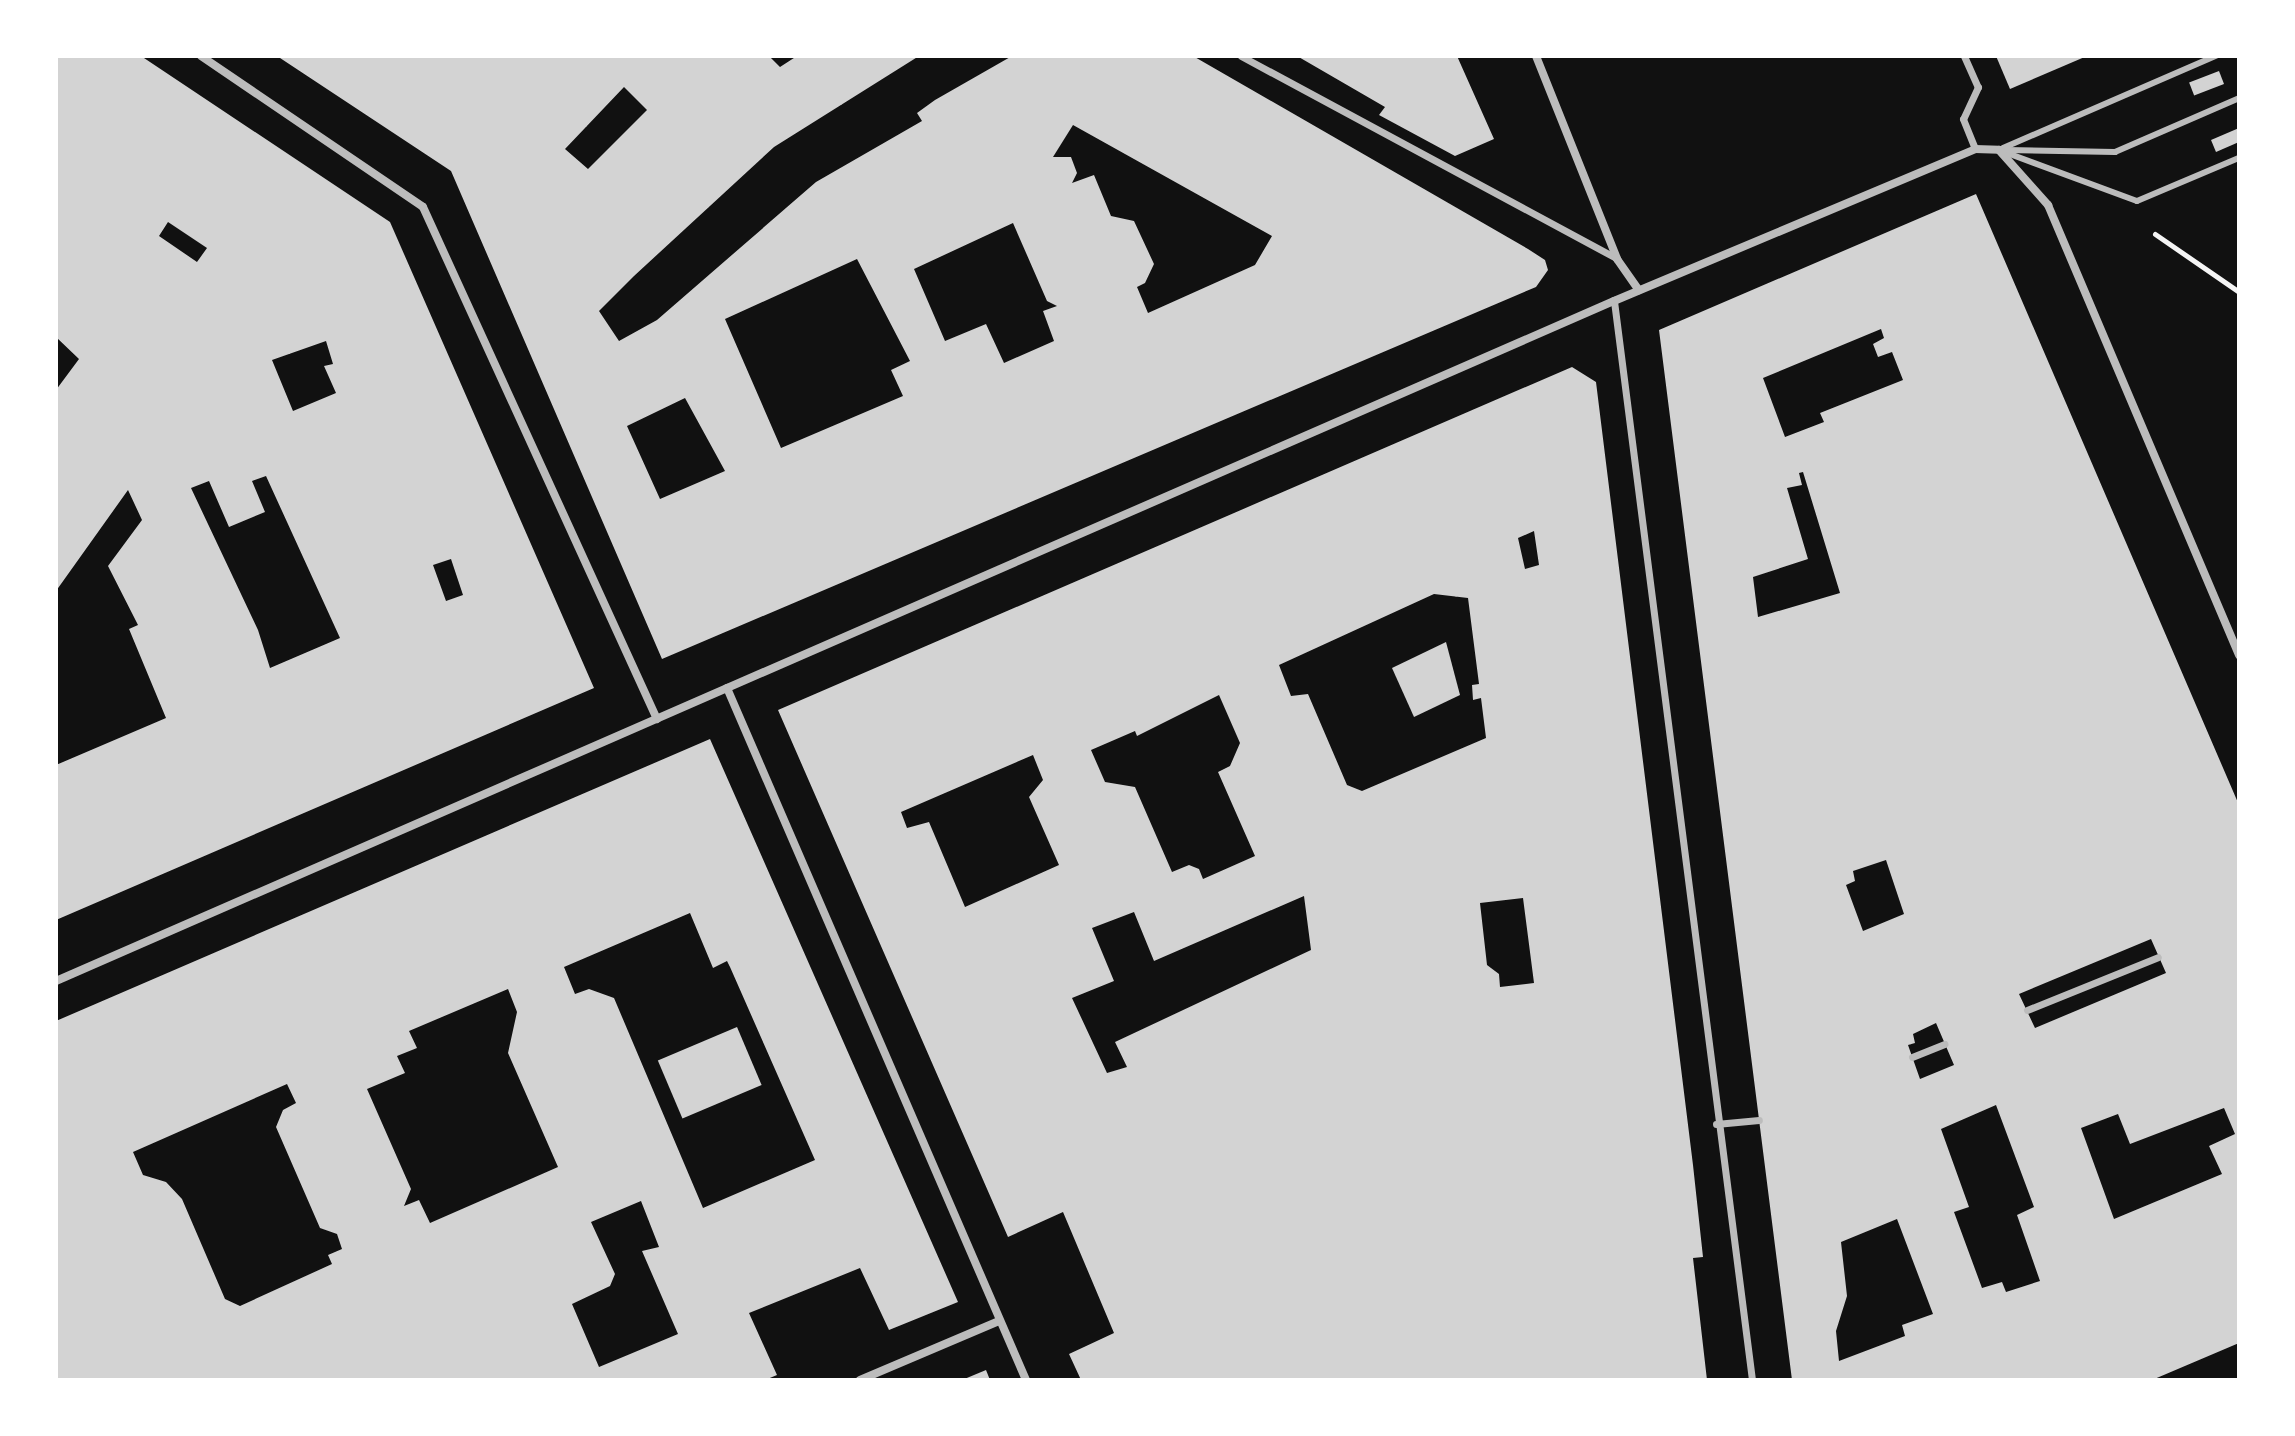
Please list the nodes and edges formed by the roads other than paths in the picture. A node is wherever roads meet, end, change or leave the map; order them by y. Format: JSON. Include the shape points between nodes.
{"nodes":[{"id":1,"x":201,"y":56,"type":"edge"},
{"id":2,"x":1241,"y":56,"type":"edge"},
{"id":3,"x":1536,"y":56,"type":"edge"},
{"id":4,"x":1964,"y":56,"type":"edge"},
{"id":5,"x":2216,"y":56,"type":"edge"},
{"id":6,"x":2239,"y":98,"type":"edge"},
{"id":7,"x":1975,"y":149,"type":"junction"},
{"id":8,"x":1999,"y":150,"type":"junction"},
{"id":9,"x":2239,"y":158,"type":"edge"},
{"id":10,"x":1617,"y":259,"type":"junction"},
{"id":11,"x":1639,"y":290,"type":"junction"},
{"id":12,"x":1614,"y":301,"type":"junction"},
{"id":13,"x":2239,"y":655,"type":"edge"},
{"id":14,"x":727,"y":688,"type":"junction"},
{"id":15,"x":657,"y":719,"type":"junction"},
{"id":16,"x":2158,"y":957,"type":"dead end"},
{"id":17,"x":56,"y":981,"type":"edge"},
{"id":18,"x":2027,"y":1010,"type":"dead end"},
{"id":19,"x":1945,"y":1044,"type":"dead end"},
{"id":20,"x":1912,"y":1057,"type":"dead end"},
{"id":21,"x":1759,"y":1120,"type":"dead end"},
{"id":22,"x":1716,"y":1124,"type":"junction"},
{"id":23,"x":999,"y":1321,"type":"junction"},
{"id":24,"x":860,"y":1380,"type":"edge"},
{"id":25,"x":1026,"y":1380,"type":"edge"},
{"id":26,"x":1752,"y":1380,"type":"edge"}],
"edges":[{"from":1,"to":15,"type":"street","via":[[423,207]]},
{"from":2,"to":10,"type":"street"},
{"from":3,"to":10,"type":"street"},
{"from":4,"to":7,"type":"street","via":[[1978,87],[1963,119]]},
{"from":5,"to":8,"type":"lane"},
{"from":6,"to":8,"type":"lane","via":[[2115,152]]},
{"from":7,"to":8,"type":"street"},
{"from":7,"to":11,"type":"street"},
{"from":8,"to":9,"type":"lane","via":[[2137,201]]},
{"from":8,"to":13,"type":"street","via":[[2048,205]]},
{"from":10,"to":11,"type":"street"},
{"from":11,"to":12,"type":"street"},
{"from":12,"to":14,"type":"street"},
{"from":12,"to":22,"type":"street"},
{"from":14,"to":15,"type":"street"},
{"from":14,"to":23,"type":"street"},
{"from":15,"to":17,"type":"street"},
{"from":16,"to":18,"type":"street"},
{"from":19,"to":20,"type":"street"},
{"from":21,"to":22,"type":"street"},
{"from":22,"to":26,"type":"street"},
{"from":23,"to":24,"type":"street"},
{"from":23,"to":25,"type":"street"}]}
